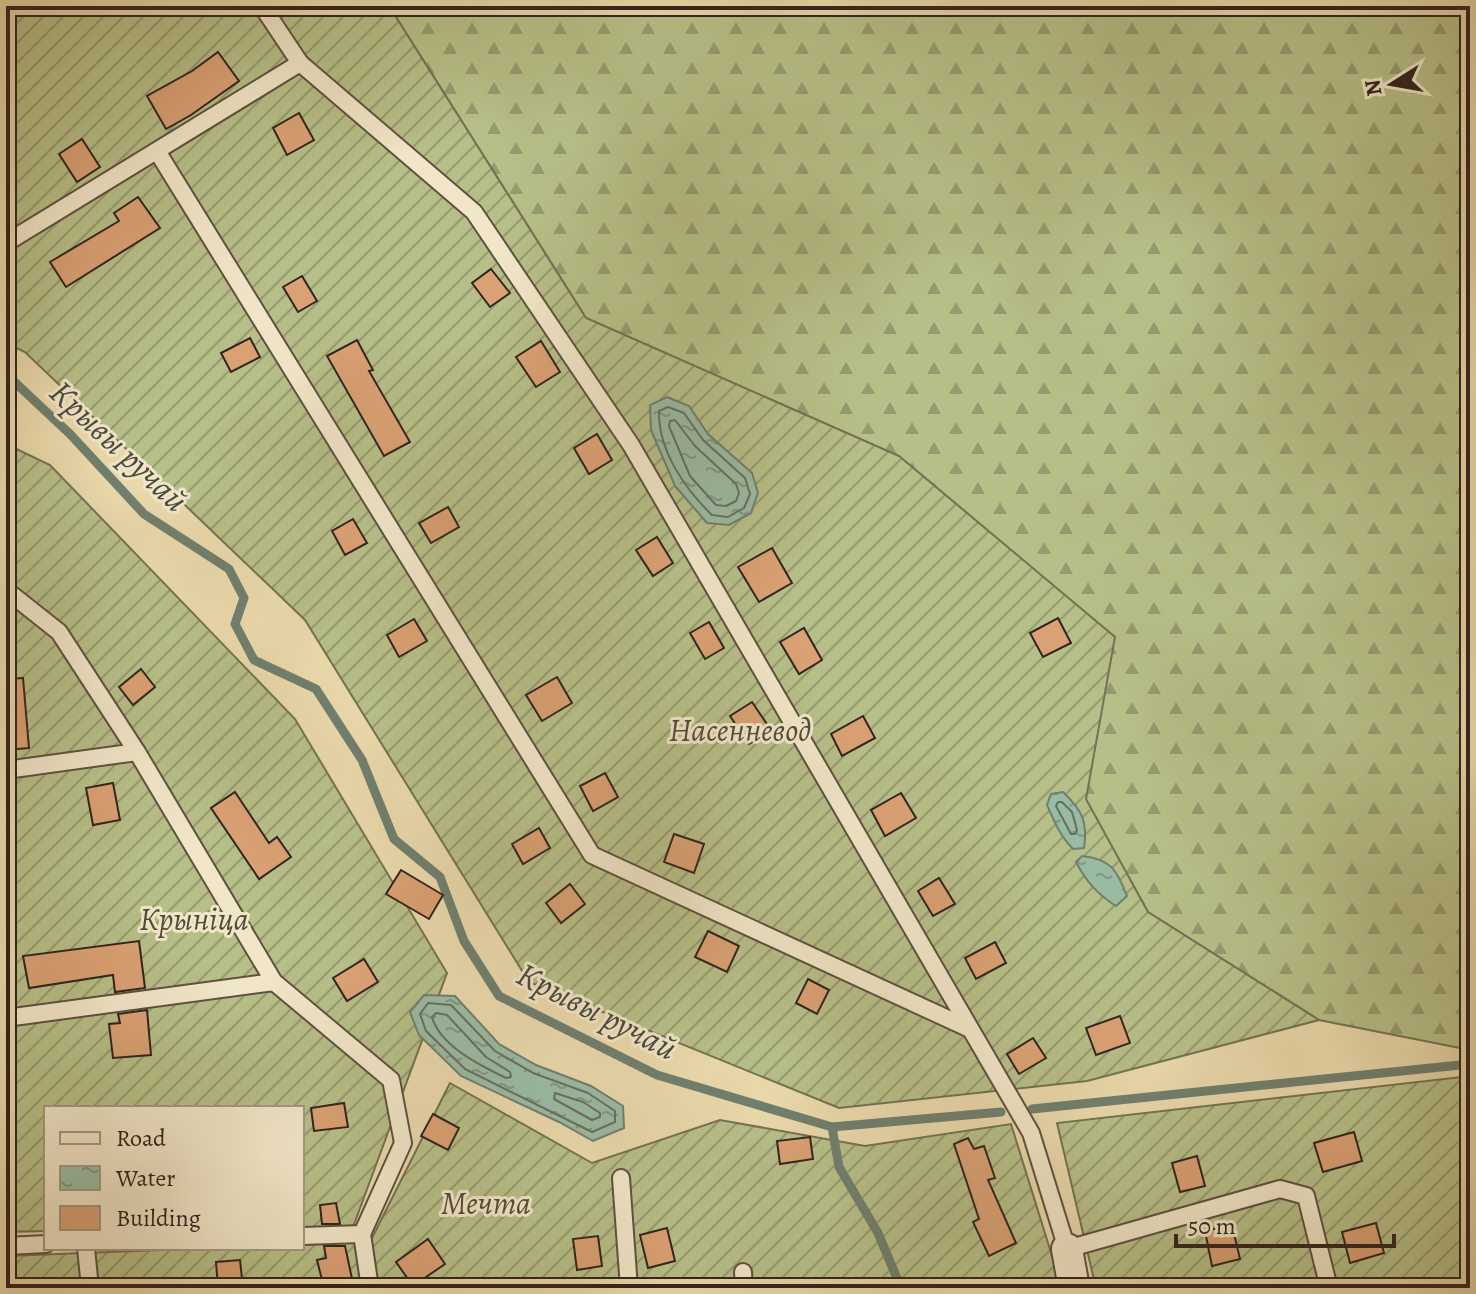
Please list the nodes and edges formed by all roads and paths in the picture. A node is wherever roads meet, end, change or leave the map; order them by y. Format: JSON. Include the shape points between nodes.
{"nodes":[{"id":1,"x":262,"y":6,"type":"edge"},
{"id":2,"x":300,"y":63,"type":"junction"},
{"id":3,"x":157,"y":151,"type":"junction"},
{"id":4,"x":6,"y":243,"type":"edge"},
{"id":5,"x":6,"y":590,"type":"edge"},
{"id":6,"x":137,"y":752,"type":"junction"},
{"id":7,"x":6,"y":770,"type":"edge"},
{"id":8,"x":274,"y":982,"type":"junction"},
{"id":9,"x":6,"y":1018,"type":"edge"},
{"id":10,"x":970,"y":1029,"type":"junction"},
{"id":11,"x":621,"y":1178,"type":"dead end"},
{"id":12,"x":362,"y":1234,"type":"junction"},
{"id":13,"x":304,"y":1236,"type":"edge"},
{"id":14,"x":44,"y":1244,"type":"edge"},
{"id":15,"x":6,"y":1246,"type":"edge"},
{"id":16,"x":1067,"y":1249,"type":"junction"},
{"id":17,"x":87,"y":1256,"type":"edge"},
{"id":18,"x":90,"y":1288,"type":"edge"},
{"id":19,"x":370,"y":1288,"type":"edge"},
{"id":20,"x":629,"y":1288,"type":"edge"},
{"id":21,"x":1074,"y":1288,"type":"edge"},
{"id":22,"x":1329,"y":1288,"type":"edge"}],
"edges":[{"from":1,"to":2,"type":"lane"},
{"from":2,"to":3,"type":"lane"},
{"from":2,"to":10,"type":"lane","via":[[474,212],[631,445]]},
{"from":3,"to":4,"type":"lane"},
{"from":3,"to":10,"type":"lane","via":[[592,855]]},
{"from":5,"to":6,"type":"lane","via":[[59,632]]},
{"from":6,"to":7,"type":"lane"},
{"from":6,"to":8,"type":"lane"},
{"from":8,"to":9,"type":"lane"},
{"from":8,"to":12,"type":"lane","via":[[391,1080],[403,1143]]},
{"from":10,"to":16,"type":"lane","via":[[1031,1133]]},
{"from":11,"to":20,"type":"lane"},
{"from":12,"to":13,"type":"lane"},
{"from":12,"to":19,"type":"lane"},
{"from":14,"to":15,"type":"lane"},
{"from":16,"to":21,"type":"street"},
{"from":16,"to":22,"type":"lane","via":[[1280,1189],[1306,1196]]},
{"from":17,"to":18,"type":"lane"}]}
